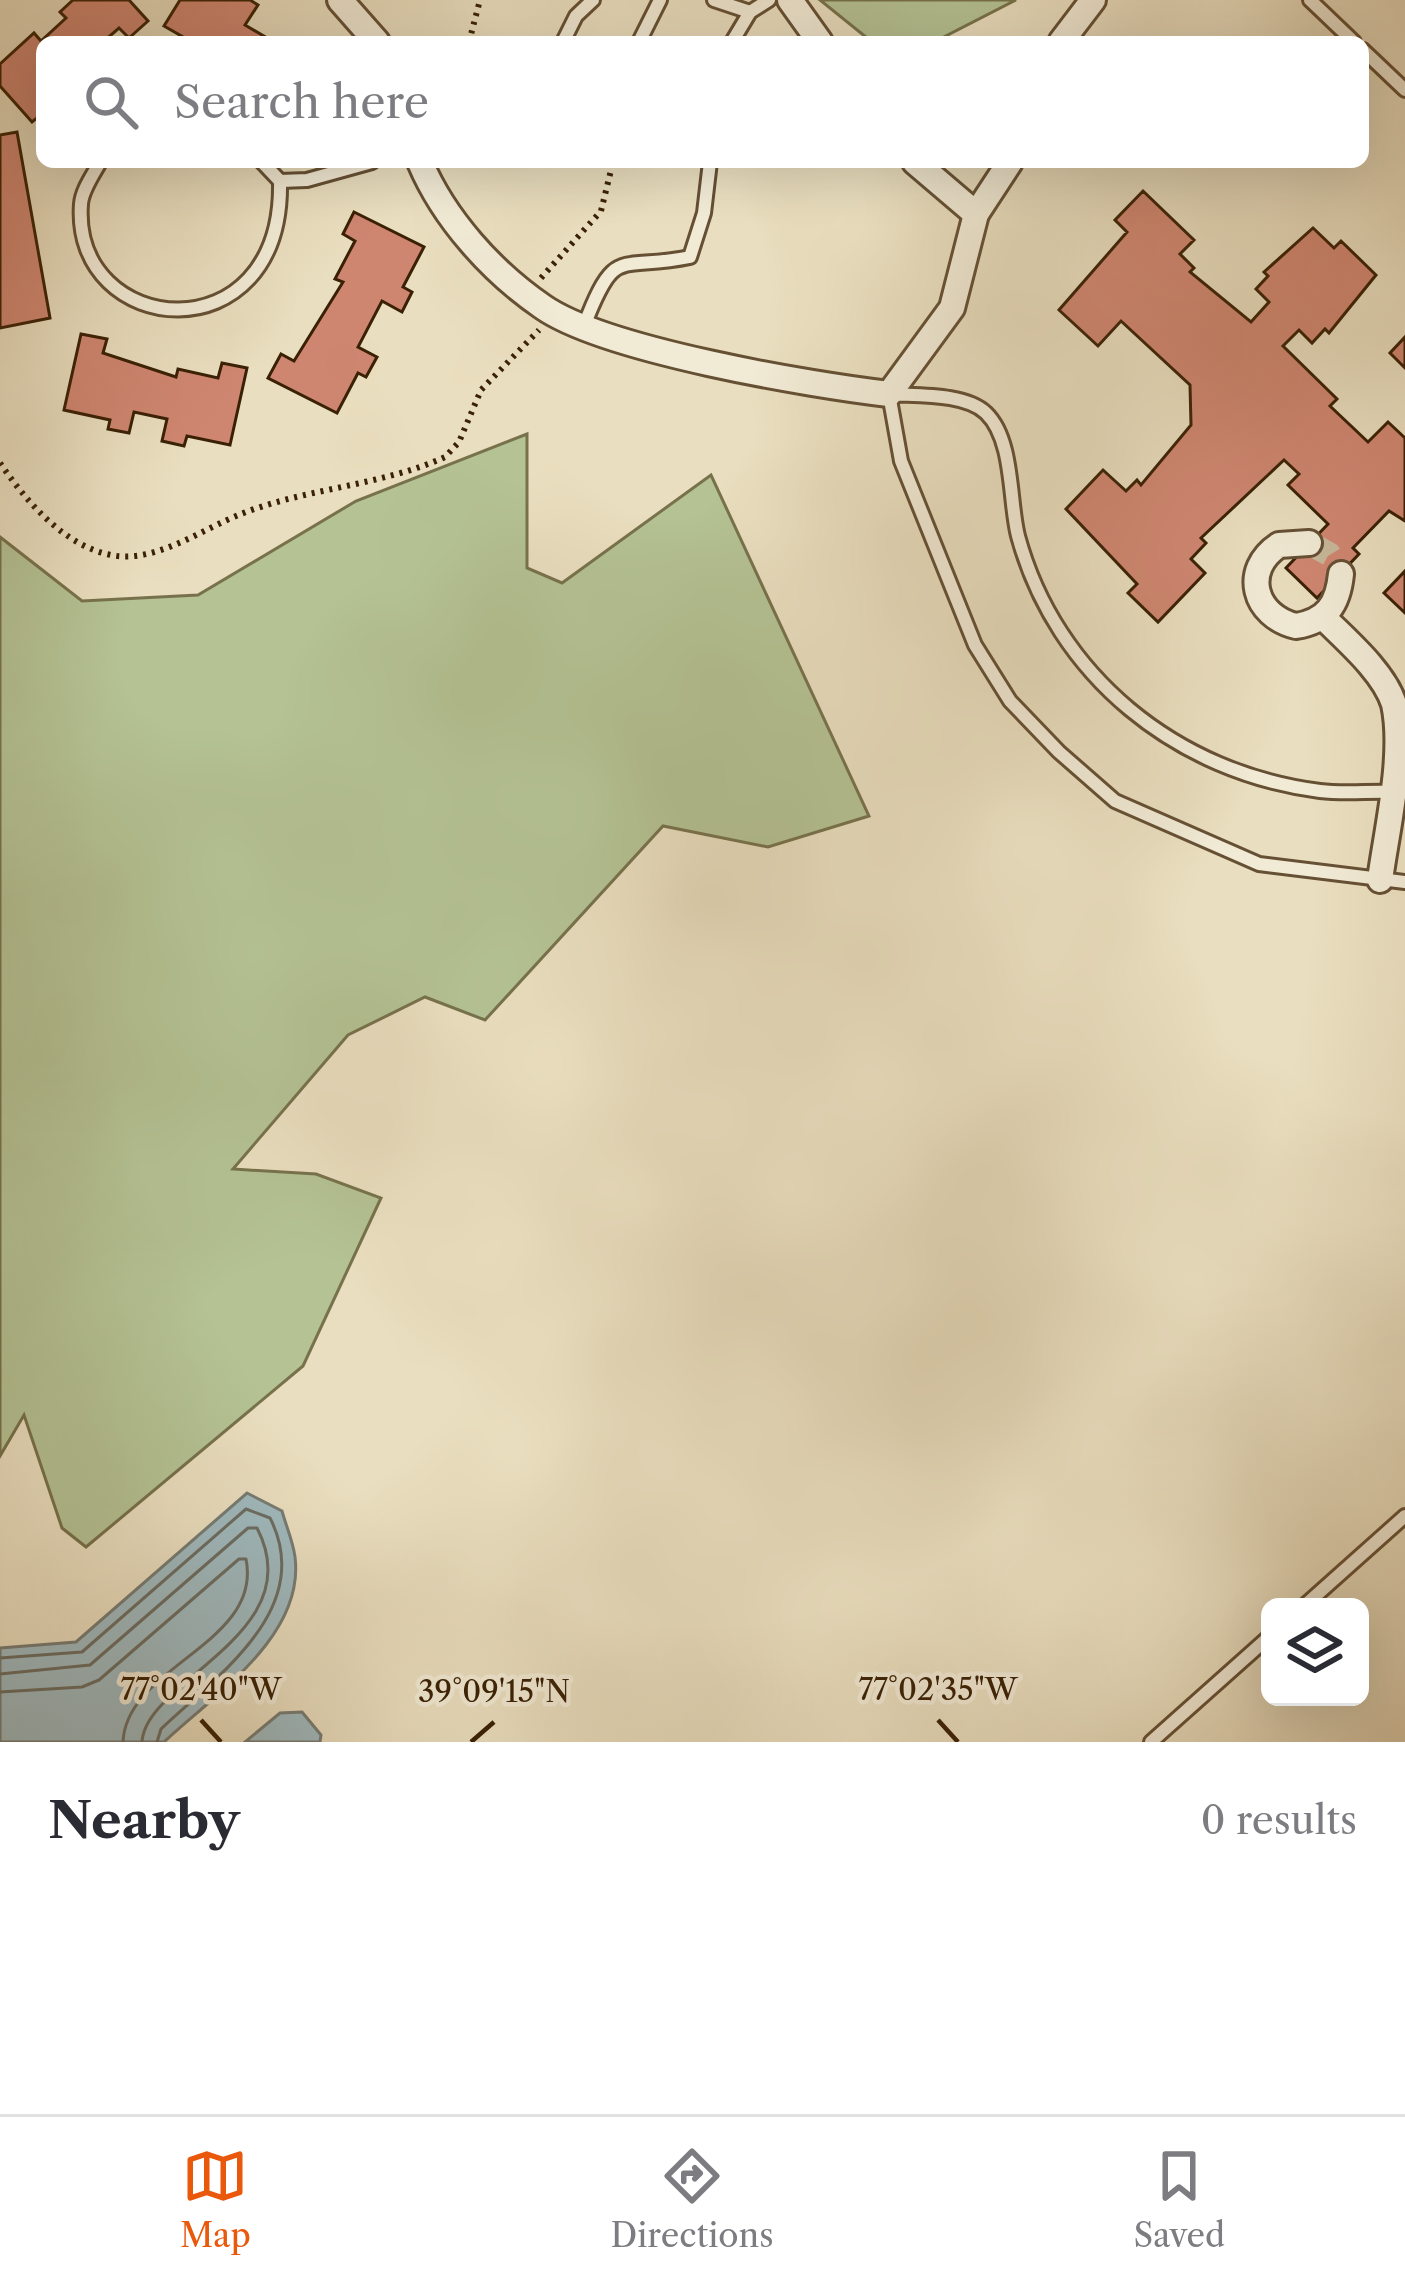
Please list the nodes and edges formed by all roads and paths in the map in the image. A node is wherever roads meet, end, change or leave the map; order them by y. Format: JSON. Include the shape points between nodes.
{"nodes":[{"id":1,"x":340,"y":0,"type":"edge"},
{"id":2,"x":480,"y":0,"type":"edge"},
{"id":3,"x":593,"y":0,"type":"edge"},
{"id":4,"x":660,"y":0,"type":"edge"},
{"id":5,"x":713,"y":0,"type":"edge"},
{"id":6,"x":769,"y":0,"type":"edge"},
{"id":7,"x":790,"y":0,"type":"edge"},
{"id":8,"x":1093,"y":0,"type":"edge"},
{"id":9,"x":1310,"y":0,"type":"edge"},
{"id":10,"x":750,"y":12,"type":"junction"},
{"id":11,"x":372,"y":36,"type":"edge"},
{"id":12,"x":471,"y":36,"type":"edge"},
{"id":13,"x":566,"y":36,"type":"edge"},
{"id":14,"x":642,"y":36,"type":"edge"},
{"id":15,"x":736,"y":36,"type":"edge"},
{"id":16,"x":816,"y":36,"type":"edge"},
{"id":17,"x":1066,"y":36,"type":"edge"},
{"id":18,"x":1348,"y":36,"type":"edge"},
{"id":19,"x":1369,"y":56,"type":"edge"},
{"id":20,"x":1405,"y":90,"type":"edge"},
{"id":21,"x":97,"y":168,"type":"edge"},
{"id":22,"x":268,"y":168,"type":"edge"},
{"id":23,"x":351,"y":168,"type":"edge"},
{"id":24,"x":423,"y":168,"type":"edge"},
{"id":25,"x":612,"y":168,"type":"edge"},
{"id":26,"x":709,"y":168,"type":"edge"},
{"id":27,"x":921,"y":168,"type":"edge"},
{"id":28,"x":1006,"y":168,"type":"edge"},
{"id":29,"x":280,"y":181,"type":"junction"},
{"id":30,"x":976,"y":214,"type":"junction"},
{"id":31,"x":528,"y":295,"type":"junction"},
{"id":32,"x":549,"y":311,"type":"junction"},
{"id":33,"x":584,"y":327,"type":"junction"},
{"id":34,"x":889,"y":394,"type":"junction"},
{"id":35,"x":0,"y":463,"type":"edge"},
{"id":36,"x":1309,"y":543,"type":"dead end"},
{"id":37,"x":1341,"y":574,"type":"dead end"},
{"id":38,"x":1323,"y":617,"type":"junction"},
{"id":39,"x":1398,"y":792,"type":"edge"},
{"id":40,"x":1393,"y":881,"type":"edge"},
{"id":41,"x":1405,"y":1516,"type":"edge"},
{"id":42,"x":1313,"y":1598,"type":"edge"},
{"id":43,"x":1261,"y":1644,"type":"edge"},
{"id":44,"x":1151,"y":1742,"type":"edge"}],
"edges":[{"from":1,"to":11,"type":"street"},
{"from":2,"to":12,"type":"path"},
{"from":3,"to":13,"type":"lane"},
{"from":4,"to":14,"type":"lane"},
{"from":5,"to":10,"type":"lane"},
{"from":6,"to":10,"type":"lane"},
{"from":7,"to":16,"type":"street"},
{"from":8,"to":17,"type":"street"},
{"from":9,"to":18,"type":"lane"},
{"from":10,"to":15,"type":"lane"},
{"from":19,"to":20,"type":"lane"},
{"from":21,"to":29,"type":"lane","via":[[80,200],[83,239],[121,290],[171,313],[228,298],[249,276],[281,210]]},
{"from":22,"to":29,"type":"lane"},
{"from":23,"to":29,"type":"lane"},
{"from":24,"to":31,"type":"street","via":[[444,208]]},
{"from":25,"to":31,"type":"path","via":[[601,211]]},
{"from":26,"to":33,"type":"lane","via":[[690,257],[615,268]]},
{"from":27,"to":30,"type":"street"},
{"from":28,"to":30,"type":"street"},
{"from":30,"to":34,"type":"street","via":[[952,308]]},
{"from":31,"to":32,"type":"street"},
{"from":32,"to":33,"type":"street"},
{"from":32,"to":35,"type":"path","via":[[523,352],[481,390],[446,457],[245,512],[156,551],[112,556],[84,545],[40,512]]},
{"from":33,"to":34,"type":"street","via":[[824,386]]},
{"from":34,"to":39,"type":"lane","via":[[968,403],[988,414],[1041,600],[1121,706],[1168,740],[1234,769],[1322,791]]},
{"from":34,"to":40,"type":"lane","via":[[901,461],[975,645],[1010,701],[1059,752],[1115,801],[1259,864]]},
{"from":36,"to":38,"type":"street","via":[[1268,553],[1256,590],[1282,623]]},
{"from":37,"to":38,"type":"street"},
{"from":38,"to":39,"type":"street","via":[[1394,702]]},
{"from":39,"to":40,"type":"street"},
{"from":41,"to":42,"type":"lane"},
{"from":43,"to":44,"type":"lane"}]}
